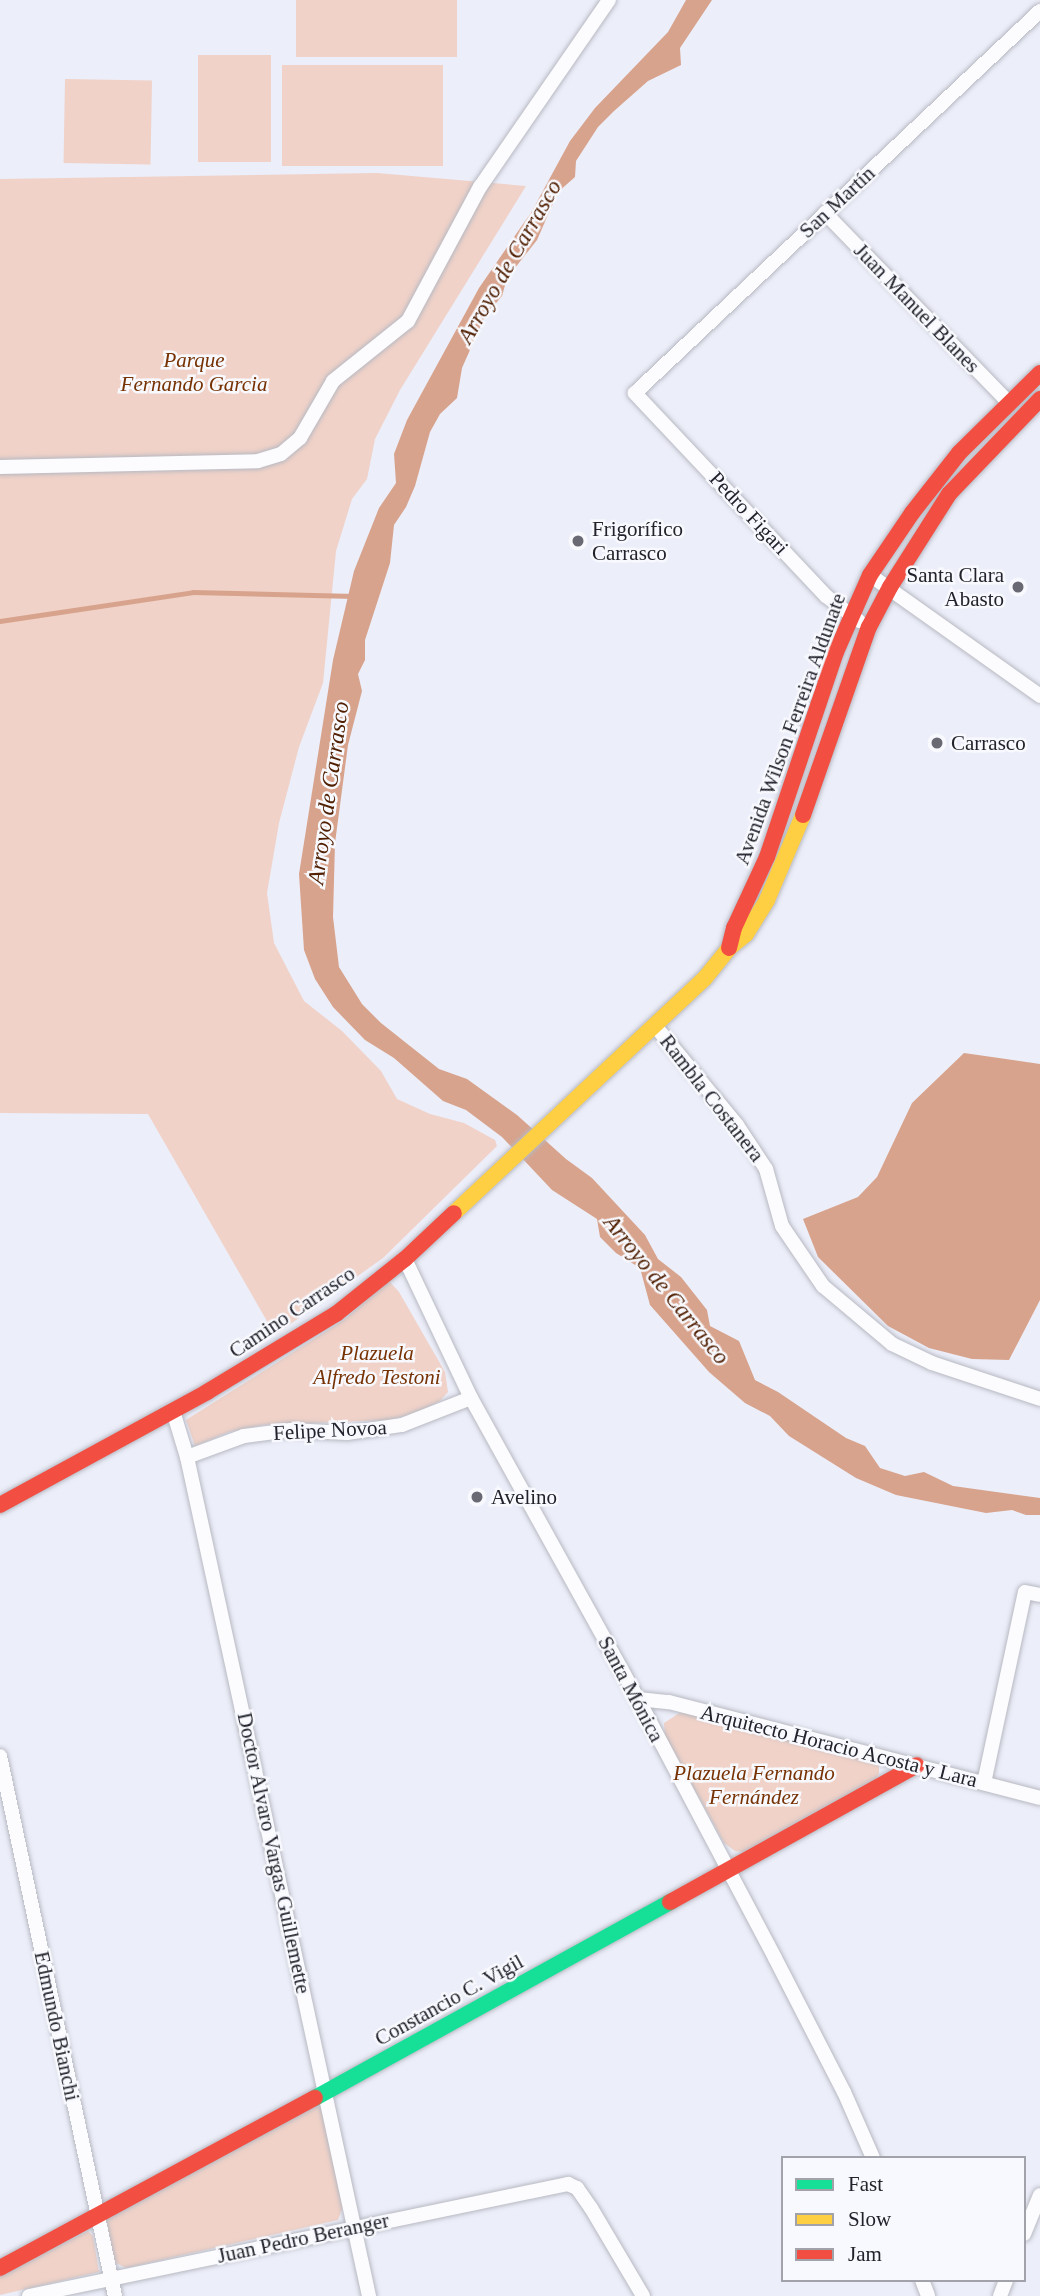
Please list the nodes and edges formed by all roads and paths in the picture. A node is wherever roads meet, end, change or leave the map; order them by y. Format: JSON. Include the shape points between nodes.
{"nodes":[{"id":1,"x":609,"y":0,"type":"edge"},
{"id":2,"x":1040,"y":11,"type":"edge"},
{"id":3,"x":825,"y":213,"type":"junction"},
{"id":4,"x":1040,"y":373,"type":"edge"},
{"id":5,"x":635,"y":393,"type":"joint"},
{"id":6,"x":1040,"y":399,"type":"edge"},
{"id":7,"x":1009,"y":403,"type":"junction"},
{"id":8,"x":0,"y":467,"type":"edge"},
{"id":9,"x":870,"y":575,"type":"junction"},
{"id":10,"x":890,"y":587,"type":"junction"},
{"id":11,"x":851,"y":615,"type":"junction"},
{"id":12,"x":869,"y":628,"type":"junction"},
{"id":13,"x":1040,"y":696,"type":"edge"},
{"id":14,"x":729,"y":948,"type":"junction"},
{"id":15,"x":656,"y":1027,"type":"junction"},
{"id":16,"x":572,"y":1105,"type":"joint"},
{"id":17,"x":405,"y":1259,"type":"junction"},
{"id":18,"x":471,"y":1398,"type":"junction"},
{"id":19,"x":1040,"y":1399,"type":"edge"},
{"id":20,"x":173,"y":1410,"type":"junction"},
{"id":21,"x":187,"y":1457,"type":"junction"},
{"id":22,"x":0,"y":1505,"type":"edge"},
{"id":23,"x":1040,"y":1595,"type":"edge"},
{"id":24,"x":638,"y":1699,"type":"junction"},
{"id":25,"x":0,"y":1756,"type":"edge"},
{"id":26,"x":917,"y":1765,"type":"junction"},
{"id":27,"x":984,"y":1783,"type":"junction"},
{"id":28,"x":1040,"y":1798,"type":"edge"},
{"id":29,"x":727,"y":1870,"type":"junction"},
{"id":30,"x":326,"y":2092,"type":"junction"},
{"id":31,"x":872,"y":2156,"type":"edge"},
{"id":32,"x":1040,"y":2194,"type":"edge"},
{"id":33,"x":98,"y":2215,"type":"junction"},
{"id":34,"x":355,"y":2227,"type":"junction"},
{"id":35,"x":1026,"y":2229,"type":"edge"},
{"id":36,"x":0,"y":2268,"type":"edge"},
{"id":37,"x":111,"y":2277,"type":"junction"},
{"id":38,"x":29,"y":2296,"type":"edge"},
{"id":39,"x":115,"y":2296,"type":"edge"},
{"id":40,"x":369,"y":2296,"type":"edge"},
{"id":41,"x":643,"y":2296,"type":"edge"}],
"edges":[{"from":1,"to":8,"type":"street","via":[[480,187],[408,321],[333,381],[300,438],[281,454],[258,461]]},
{"from":2,"to":3,"type":"street","name":"San Martín"},
{"from":3,"to":5,"type":"street","name":"San Martín"},
{"from":3,"to":7,"type":"street","name":"Juan Manuel Blanes"},
{"from":4,"to":7,"type":"main road","name":"Avenida Wilson Ferreira Aldunate"},
{"from":5,"to":11,"type":"street","name":"Pedro Figari","via":[[826,596]]},
{"from":6,"to":10,"type":"main road","name":"Avenida Wilson Ferreira Aldunate","via":[[949,494]]},
{"from":7,"to":9,"type":"main road","name":"Avenida Wilson Ferreira Aldunate","via":[[935,482]]},
{"from":9,"to":10,"type":"street"},
{"from":9,"to":11,"type":"main road","name":"Avenida Wilson Ferreira Aldunate"},
{"from":10,"to":12,"type":"main road","name":"Avenida Wilson Ferreira Aldunate"},
{"from":10,"to":13,"type":"street"},
{"from":11,"to":12,"type":"street","name":"Pedro Figari"},
{"from":11,"to":14,"type":"main road","name":"Avenida Wilson Ferreira Aldunate","via":[[767,857]]},
{"from":12,"to":14,"type":"main road","name":"Avenida Wilson Ferreira Aldunate","via":[[785,862],[746,934]]},
{"from":14,"to":15,"type":"main road","name":"Avenida Wilson Ferreira Aldunate"},
{"from":15,"to":16,"type":"main road","name":"Avenida Wilson Ferreira Aldunate"},
{"from":15,"to":19,"type":"street","name":"Rambla Costanera","via":[[737,1125],[766,1168],[782,1226],[823,1286],[892,1344],[932,1363]]},
{"from":16,"to":17,"type":"main road","name":"Camino Carrasco"},
{"from":17,"to":18,"type":"street","name":"Santa Mónica"},
{"from":17,"to":20,"type":"main road","name":"Camino Carrasco","via":[[335,1314]]},
{"from":18,"to":21,"type":"street","name":"Felipe Novoa","via":[[402,1426],[347,1433],[290,1430],[244,1436]]},
{"from":18,"to":24,"type":"street","name":"Santa Mónica"},
{"from":20,"to":21,"type":"street","name":"Doctor Alvaro Vargas Guillemette"},
{"from":20,"to":22,"type":"main road","name":"Camino Carrasco"},
{"from":21,"to":30,"type":"street","name":"Doctor Alvaro Vargas Guillemette"},
{"from":23,"to":27,"type":"street","via":[[1024,1592]]},
{"from":24,"to":26,"type":"street","name":"Arquitecto Horacio Acosta y Lara","via":[[669,1702]]},
{"from":24,"to":29,"type":"street","name":"Santa Mónica"},
{"from":25,"to":33,"type":"street","name":"Edmundo Bianchi"},
{"from":26,"to":27,"type":"street","name":"Arquitecto Horacio Acosta y Lara"},
{"from":26,"to":29,"type":"main road","name":"Constancio C. Vigil"},
{"from":27,"to":28,"type":"street","name":"Arquitecto Horacio Acosta y Lara"},
{"from":29,"to":30,"type":"main road","name":"Constancio C. Vigil"},
{"from":29,"to":31,"type":"street","name":"Santa Mónica","via":[[828,2059]]},
{"from":30,"to":33,"type":"main road","name":"Constancio C. Vigil"},
{"from":30,"to":34,"type":"street","name":"Doctor Alvaro Vargas Guillemette"},
{"from":32,"to":35,"type":"street"},
{"from":33,"to":36,"type":"main road","name":"Constancio C. Vigil"},
{"from":33,"to":37,"type":"street","name":"Edmundo Bianchi"},
{"from":34,"to":37,"type":"street","name":"Juan Pedro Beranger"},
{"from":34,"to":40,"type":"street","name":"Doctor Alvaro Vargas Guillemette"},
{"from":34,"to":41,"type":"street","name":"Juan Pedro Beranger","via":[[560,2185],[577,2188]]},
{"from":37,"to":38,"type":"street","name":"Juan Pedro Beranger"},
{"from":37,"to":39,"type":"street","name":"Edmundo Bianchi"}]}
